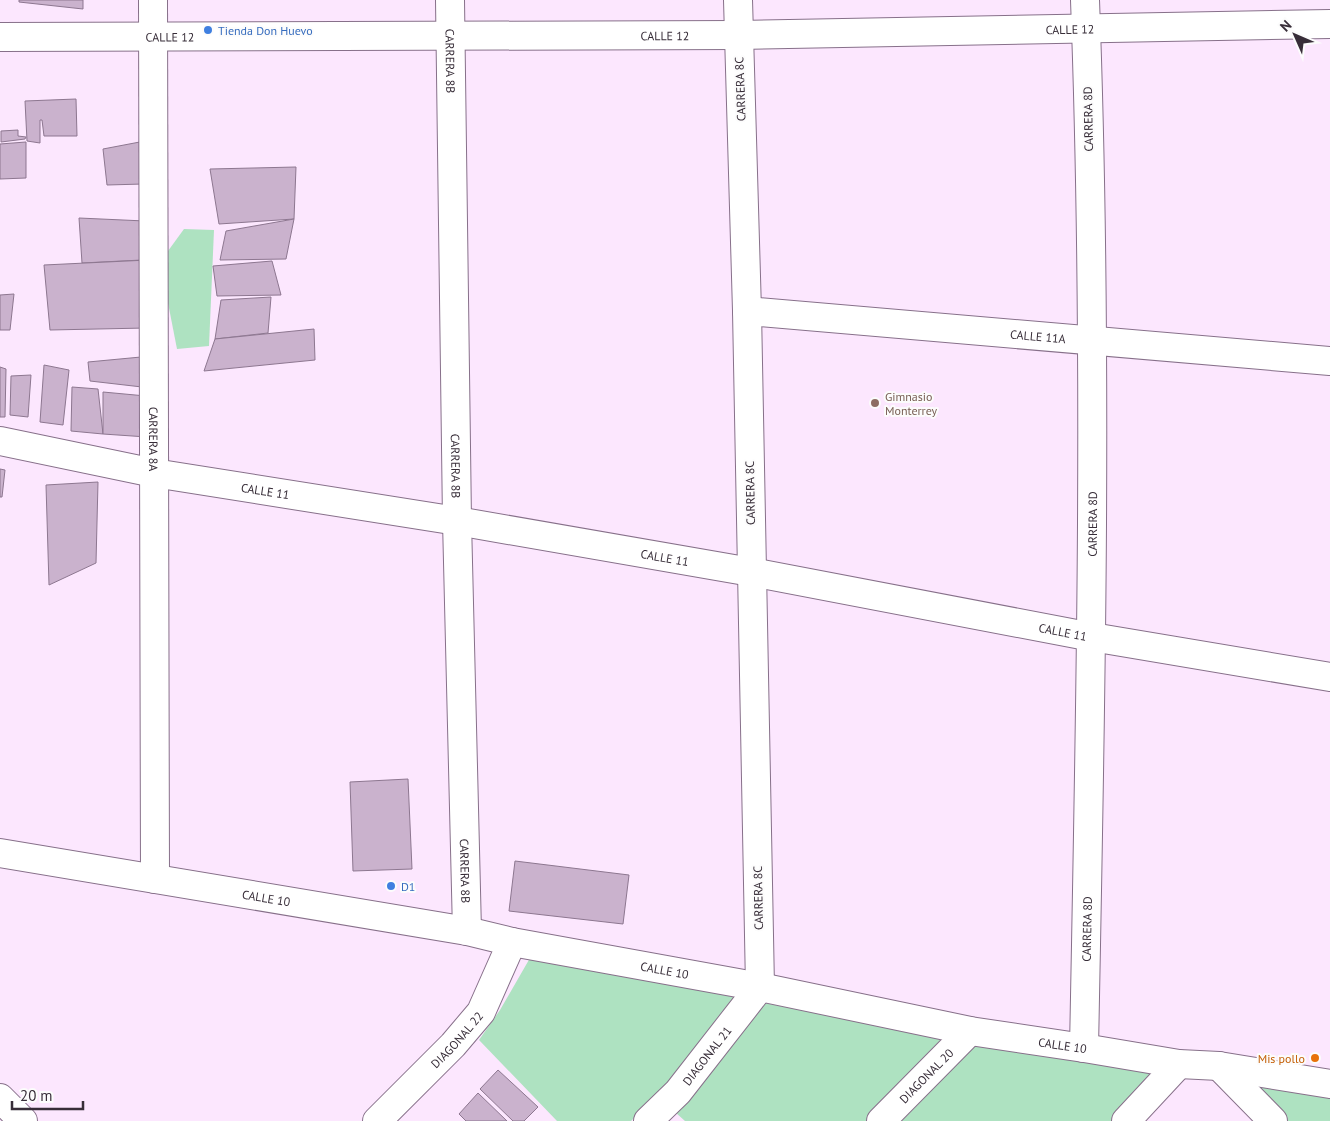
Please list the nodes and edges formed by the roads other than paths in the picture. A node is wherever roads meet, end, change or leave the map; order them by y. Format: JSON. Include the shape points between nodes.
{"nodes":[{"id":1,"x":154,"y":0,"type":"edge"},
{"id":2,"x":450,"y":0,"type":"edge"},
{"id":3,"x":738,"y":0,"type":"edge"},
{"id":4,"x":1085,"y":0,"type":"edge"},
{"id":5,"x":1330,"y":24,"type":"edge"},
{"id":6,"x":1086,"y":30,"type":"junction"},
{"id":7,"x":450,"y":35,"type":"junction"},
{"id":8,"x":739,"y":35,"type":"junction"},
{"id":9,"x":0,"y":37,"type":"edge"},
{"id":10,"x":154,"y":38,"type":"junction"},
{"id":11,"x":747,"y":311,"type":"junction"},
{"id":12,"x":1092,"y":340,"type":"junction"},
{"id":13,"x":1330,"y":361,"type":"edge"},
{"id":14,"x":0,"y":440,"type":"edge"},
{"id":15,"x":154,"y":474,"type":"junction"},
{"id":16,"x":457,"y":521,"type":"junction"},
{"id":17,"x":751,"y":572,"type":"junction"},
{"id":18,"x":1092,"y":637,"type":"junction"},
{"id":19,"x":1330,"y":677,"type":"edge"},
{"id":20,"x":0,"y":853,"type":"edge"},
{"id":21,"x":155,"y":878,"type":"junction"},
{"id":22,"x":467,"y":931,"type":"junction"},
{"id":23,"x":512,"y":942,"type":"junction"},
{"id":24,"x":760,"y":987,"type":"junction"},
{"id":25,"x":970,"y":1031,"type":"junction"},
{"id":26,"x":1084,"y":1048,"type":"junction"},
{"id":27,"x":1179,"y":1064,"type":"junction"},
{"id":28,"x":1219,"y":1066,"type":"junction"},
{"id":29,"x":1330,"y":1084,"type":"edge"},
{"id":30,"x":0,"y":1098,"type":"edge"},
{"id":31,"x":23,"y":1121,"type":"edge"},
{"id":32,"x":377,"y":1121,"type":"edge"},
{"id":33,"x":648,"y":1121,"type":"edge"},
{"id":34,"x":881,"y":1121,"type":"edge"},
{"id":35,"x":1126,"y":1121,"type":"edge"},
{"id":36,"x":1273,"y":1121,"type":"edge"}],
"edges":[{"from":1,"to":10,"type":"street","name":"CARRERA 8A"},
{"from":2,"to":7,"type":"street","name":"CARRERA 8B"},
{"from":3,"to":8,"type":"street","name":"CARRERA 8C"},
{"from":4,"to":6,"type":"street","name":"CARRERA 8D"},
{"from":5,"to":6,"type":"street","name":"CALLE 12"},
{"from":6,"to":8,"type":"street","name":"CALLE 12"},
{"from":6,"to":12,"type":"street","name":"CARRERA 8D"},
{"from":7,"to":8,"type":"street","name":"CALLE 12"},
{"from":7,"to":10,"type":"street","name":"CALLE 12"},
{"from":7,"to":16,"type":"street","name":"CARRERA 8B"},
{"from":8,"to":11,"type":"street","name":"CARRERA 8C"},
{"from":9,"to":10,"type":"street","name":"CALLE 12"},
{"from":10,"to":15,"type":"street","name":"CARRERA 8A"},
{"from":11,"to":12,"type":"street","name":"CALLE 11A"},
{"from":11,"to":17,"type":"street","name":"CARRERA 8C"},
{"from":12,"to":13,"type":"street","name":"CALLE 11A"},
{"from":12,"to":18,"type":"street","name":"CARRERA 8D"},
{"from":14,"to":15,"type":"street","name":"CALLE 11"},
{"from":15,"to":16,"type":"street","name":"CALLE 11"},
{"from":15,"to":21,"type":"street","name":"CARRERA 8A"},
{"from":16,"to":17,"type":"street","name":"CALLE 11"},
{"from":16,"to":22,"type":"street","name":"CARRERA 8B"},
{"from":17,"to":18,"type":"street","name":"CALLE 11"},
{"from":17,"to":24,"type":"street","name":"CARRERA 8C"},
{"from":18,"to":19,"type":"street","name":"CALLE 11"},
{"from":18,"to":26,"type":"street","name":"CARRERA 8D"},
{"from":20,"to":21,"type":"street","name":"CALLE 10"},
{"from":21,"to":22,"type":"street","name":"CALLE 10"},
{"from":22,"to":23,"type":"street","name":"CALLE 10"},
{"from":23,"to":24,"type":"street","name":"CALLE 10"},
{"from":23,"to":32,"type":"street","name":"DIAGONAL 22","via":[[481,1012],[454,1045]]},
{"from":24,"to":25,"type":"street","name":"CALLE 10"},
{"from":24,"to":33,"type":"street","name":"DIAGONAL 21","via":[[678,1092]]},
{"from":25,"to":26,"type":"street","name":"CALLE 10"},
{"from":25,"to":34,"type":"street","name":"DIAGONAL 20"},
{"from":26,"to":27,"type":"street","name":"CALLE 10"},
{"from":27,"to":28,"type":"street","name":"CALLE 10"},
{"from":27,"to":35,"type":"street"},
{"from":28,"to":29,"type":"street","name":"CALLE 10"},
{"from":28,"to":36,"type":"street"},
{"from":30,"to":31,"type":"street"}]}
